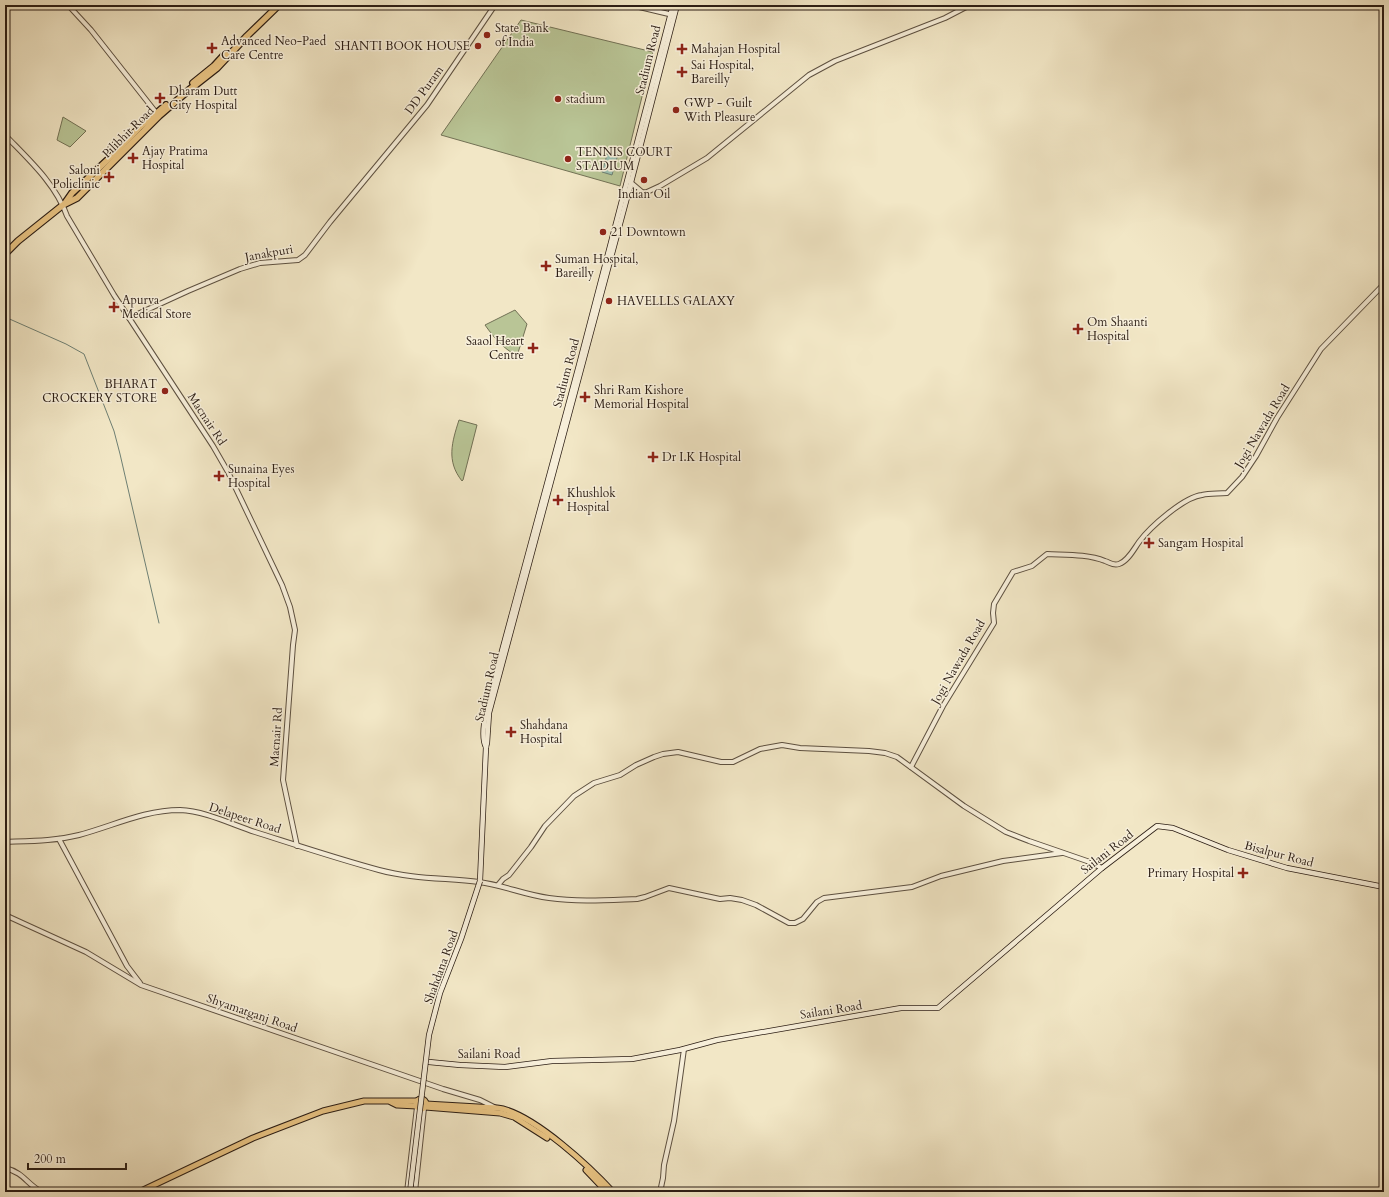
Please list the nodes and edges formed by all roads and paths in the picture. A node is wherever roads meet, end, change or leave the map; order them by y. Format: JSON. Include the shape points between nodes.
{"nodes":[{"id":1,"x":68,"y":5,"type":"edge"},
{"id":2,"x":274,"y":5,"type":"edge"},
{"id":3,"x":279,"y":5,"type":"edge"},
{"id":4,"x":495,"y":5,"type":"edge"},
{"id":5,"x":631,"y":5,"type":"edge"},
{"id":6,"x":672,"y":5,"type":"edge"},
{"id":7,"x":677,"y":5,"type":"edge"},
{"id":8,"x":970,"y":5,"type":"edge"},
{"id":9,"x":672,"y":15,"type":"junction"},
{"id":10,"x":158,"y":115,"type":"junction"},
{"id":11,"x":5,"y":135,"type":"edge"},
{"id":12,"x":629,"y":181,"type":"junction"},
{"id":13,"x":364,"y":182,"type":"joint"},
{"id":14,"x":643,"y":192,"type":"junction"},
{"id":15,"x":626,"y":193,"type":"junction"},
{"id":16,"x":63,"y":205,"type":"junction"},
{"id":17,"x":5,"y":254,"type":"edge"},
{"id":18,"x":1384,"y":284,"type":"edge"},
{"id":19,"x":129,"y":318,"type":"junction"},
{"id":20,"x":911,"y":766,"type":"junction"},
{"id":21,"x":1173,"y":828,"type":"joint"},
{"id":22,"x":59,"y":839,"type":"junction"},
{"id":23,"x":5,"y":842,"type":"edge"},
{"id":24,"x":297,"y":846,"type":"junction"},
{"id":25,"x":1062,"y":853,"type":"junction"},
{"id":26,"x":1102,"y":868,"type":"junction"},
{"id":27,"x":479,"y":881,"type":"junction"},
{"id":28,"x":498,"y":885,"type":"junction"},
{"id":29,"x":1384,"y":887,"type":"edge"},
{"id":30,"x":5,"y":915,"type":"edge"},
{"id":31,"x":141,"y":985,"type":"junction"},
{"id":32,"x":684,"y":1049,"type":"junction"},
{"id":33,"x":427,"y":1062,"type":"junction"},
{"id":34,"x":417,"y":1105,"type":"junction"},
{"id":35,"x":425,"y":1106,"type":"junction"},
{"id":36,"x":496,"y":1108,"type":"junction"},
{"id":37,"x":500,"y":1113,"type":"junction"},
{"id":38,"x":5,"y":1168,"type":"edge"},
{"id":39,"x":42,"y":1192,"type":"edge"},
{"id":40,"x":139,"y":1192,"type":"edge"},
{"id":41,"x":407,"y":1192,"type":"edge"},
{"id":42,"x":410,"y":1192,"type":"edge"},
{"id":43,"x":415,"y":1192,"type":"edge"},
{"id":44,"x":607,"y":1192,"type":"edge"},
{"id":45,"x":613,"y":1192,"type":"edge"},
{"id":46,"x":660,"y":1192,"type":"edge"}],
"edges":[{"from":1,"to":10,"type":"street"},
{"from":2,"to":10,"type":"highway","via":[[214,66]]},
{"from":3,"to":10,"type":"highway","name":"Pilibhit Road","via":[[217,68]]},
{"from":4,"to":13,"type":"street","name":"DD Puram","via":[[428,105]]},
{"from":5,"to":9,"type":"street"},
{"from":6,"to":9,"type":"main road","name":"Stadium Road"},
{"from":7,"to":9,"type":"main road","name":"Stadium Road"},
{"from":8,"to":14,"type":"street","via":[[945,18],[835,61],[809,75],[708,158],[660,186]]},
{"from":9,"to":12,"type":"main road","name":"Stadium Road"},
{"from":10,"to":16,"type":"highway","name":"Pilibhit Road","via":[[77,198]]},
{"from":11,"to":16,"type":"street","name":"Macnair Rd","via":[[56,191]]},
{"from":12,"to":14,"type":"street"},
{"from":12,"to":15,"type":"main road","name":"Stadium Road"},
{"from":13,"to":19,"type":"street","name":"Janakpuri","via":[[308,252],[298,260],[260,263],[240,269]]},
{"from":14,"to":15,"type":"street"},
{"from":15,"to":27,"type":"main road","name":"Stadium Road","via":[[489,713]]},
{"from":16,"to":17,"type":"highway","name":"Pilibhit Road"},
{"from":16,"to":19,"type":"street","name":"Macnair Rd","via":[[67,216]]},
{"from":18,"to":20,"type":"street","name":"Jogi Nawada Road","via":[[1321,349],[1256,456],[1226,493],[1201,495],[1189,500],[1152,527],[1121,564],[1111,565],[1084,556],[1048,554],[1032,566],[1013,572],[994,604],[994,623],[943,706]]},
{"from":19,"to":24,"type":"street","name":"Macnair Rd","via":[[213,446],[246,508],[290,607],[295,630],[282,780]]},
{"from":20,"to":25,"type":"street","via":[[964,806],[1006,832]]},
{"from":20,"to":28,"type":"street","via":[[886,753],[782,745],[760,749],[733,762],[721,762],[678,752],[663,754],[620,775],[594,783],[574,796],[545,826],[509,875]]},
{"from":21,"to":26,"type":"main road","name":"Sailani Road","via":[[1157,826]]},
{"from":21,"to":29,"type":"main road","name":"Bisalpur Road","via":[[1228,850],[1287,868]]},
{"from":22,"to":23,"type":"street","name":"Delapeer Road"},
{"from":22,"to":24,"type":"street","name":"Delapeer Road","via":[[142,815],[181,810],[204,814]]},
{"from":22,"to":31,"type":"street","via":[[127,966]]},
{"from":24,"to":27,"type":"street","name":"Delapeer Road","via":[[398,875]]},
{"from":25,"to":26,"type":"street"},
{"from":25,"to":28,"type":"street","name":"Delapeer Road","via":[[1003,861],[941,876],[912,887],[824,898],[817,902],[803,919],[795,923],[742,900],[720,899],[668,888],[637,899],[577,900],[548,898]]},
{"from":26,"to":32,"type":"main road","name":"Sailani Road","via":[[938,1008],[901,1008],[717,1040]]},
{"from":27,"to":28,"type":"street","name":"Delapeer Road"},
{"from":27,"to":33,"type":"main road","name":"Shahdana Road","bridge":true,"via":[[428,1035]]},
{"from":30,"to":31,"type":"street","name":"Shyamatganj Road","via":[[84,951]]},
{"from":31,"to":36,"type":"street","name":"Shyamatganj Road","via":[[480,1100]]},
{"from":32,"to":33,"type":"main road","name":"Sailani Road","via":[[632,1059],[552,1061],[505,1067]]},
{"from":32,"to":46,"type":"street","via":[[674,1121]]},
{"from":33,"to":42,"type":"main road","bridge":true},
{"from":34,"to":35,"type":"main road"},
{"from":34,"to":35,"type":"main road","via":[[424,1100]]},
{"from":34,"to":40,"type":"main road","via":[[364,1101],[322,1111],[253,1138]]},
{"from":34,"to":41,"type":"street"},
{"from":35,"to":36,"type":"main road"},
{"from":35,"to":37,"type":"main road"},
{"from":35,"to":43,"type":"street"},
{"from":36,"to":37,"type":"street","name":"Shyamatganj Road"},
{"from":36,"to":45,"type":"main road","via":[[521,1117],[551,1136],[601,1178]]},
{"from":37,"to":44,"type":"main road","via":[[514,1117],[551,1140]]},
{"from":38,"to":39,"type":"street","via":[[16,1171]]}]}
